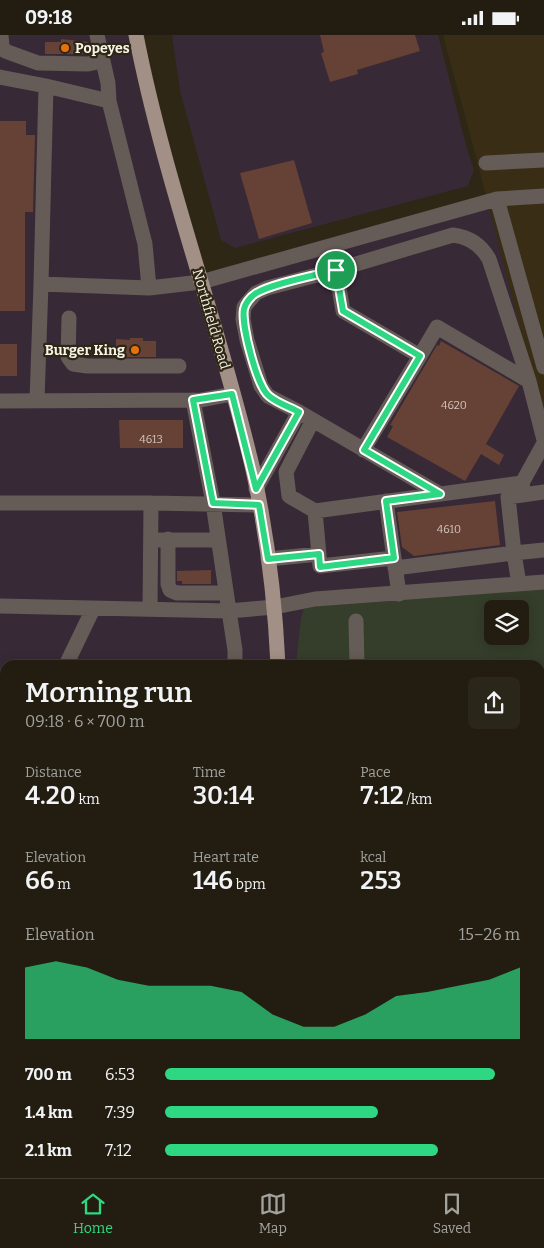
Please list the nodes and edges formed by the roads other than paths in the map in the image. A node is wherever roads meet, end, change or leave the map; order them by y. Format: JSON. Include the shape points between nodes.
{"nodes":[{"id":1,"x":1,"y":35,"type":"edge"},
{"id":2,"x":96,"y":35,"type":"edge"},
{"id":3,"x":136,"y":35,"type":"edge"},
{"id":4,"x":102,"y":61,"type":"junction"},
{"id":5,"x":0,"y":77,"type":"edge"},
{"id":6,"x":46,"y":86,"type":"junction"},
{"id":7,"x":109,"y":101,"type":"junction"},
{"id":8,"x":544,"y":160,"type":"edge"},
{"id":9,"x":486,"y":163,"type":"dead end"},
{"id":10,"x":544,"y":196,"type":"edge"},
{"id":11,"x":497,"y":199,"type":"junction"},
{"id":12,"x":336,"y":270,"type":"junction"},
{"id":13,"x":201,"y":282,"type":"junction"},
{"id":14,"x":41,"y":284,"type":"junction"},
{"id":15,"x":149,"y":288,"type":"junction"},
{"id":16,"x":69,"y":318,"type":"dead end"},
{"id":17,"x":420,"y":356,"type":"junction"},
{"id":18,"x":179,"y":367,"type":"dead end"},
{"id":19,"x":544,"y":367,"type":"edge"},
{"id":20,"x":529,"y":381,"type":"junction"},
{"id":21,"x":232,"y":394,"type":"junction"},
{"id":22,"x":37,"y":400,"type":"junction"},
{"id":23,"x":193,"y":400,"type":"junction"},
{"id":24,"x":0,"y":401,"type":"edge"},
{"id":25,"x":299,"y":412,"type":"junction"},
{"id":26,"x":313,"y":420,"type":"junction"},
{"id":27,"x":544,"y":442,"type":"edge"},
{"id":28,"x":364,"y":450,"type":"junction"},
{"id":29,"x":256,"y":489,"type":"junction"},
{"id":30,"x":523,"y":489,"type":"junction"},
{"id":31,"x":544,"y":492,"type":"edge"},
{"id":32,"x":440,"y":494,"type":"junction"},
{"id":33,"x":386,"y":501,"type":"junction"},
{"id":34,"x":0,"y":503,"type":"edge"},
{"id":35,"x":151,"y":503,"type":"junction"},
{"id":36,"x":213,"y":503,"type":"junction"},
{"id":37,"x":259,"y":505,"type":"junction"},
{"id":38,"x":314,"y":511,"type":"junction"},
{"id":39,"x":168,"y":539,"type":"junction"},
{"id":40,"x":151,"y":540,"type":"junction"},
{"id":41,"x":218,"y":540,"type":"junction"},
{"id":42,"x":544,"y":550,"type":"edge"},
{"id":43,"x":514,"y":553,"type":"junction"},
{"id":44,"x":319,"y":554,"type":"junction"},
{"id":45,"x":268,"y":559,"type":"junction"},
{"id":46,"x":395,"y":563,"type":"junction"},
{"id":47,"x":544,"y":582,"type":"edge"},
{"id":48,"x":519,"y":584,"type":"junction"},
{"id":49,"x":226,"y":593,"type":"junction"},
{"id":50,"x":399,"y":594,"type":"junction"},
{"id":51,"x":0,"y":606,"type":"edge"},
{"id":52,"x":274,"y":607,"type":"junction"},
{"id":53,"x":150,"y":608,"type":"junction"},
{"id":54,"x":93,"y":609,"type":"junction"},
{"id":55,"x":229,"y":611,"type":"junction"},
{"id":56,"x":356,"y":621,"type":"dead end"},
{"id":57,"x":68,"y":660,"type":"edge"},
{"id":58,"x":235,"y":660,"type":"edge"},
{"id":59,"x":278,"y":660,"type":"edge"},
{"id":60,"x":357,"y":660,"type":"edge"}],
"edges":[{"from":1,"to":4,"type":"lane","via":[[6,51],[38,63],[88,64]]},
{"from":2,"to":4,"type":"lane"},
{"from":3,"to":13,"type":"main road","name":"Northfield Road","via":[[156,126]]},
{"from":4,"to":7,"type":"lane"},
{"from":5,"to":6,"type":"lane"},
{"from":6,"to":7,"type":"lane"},
{"from":6,"to":14,"type":"lane"},
{"from":7,"to":15,"type":"lane","via":[[145,244]]},
{"from":8,"to":9,"type":"lane"},
{"from":10,"to":11,"type":"lane"},
{"from":11,"to":13,"type":"lane"},
{"from":11,"to":19,"type":"lane"},
{"from":12,"to":17,"type":"lane","via":[[343,311]]},
{"from":12,"to":20,"type":"lane","via":[[453,235],[473,241],[490,259]]},
{"from":12,"to":25,"type":"lane","via":[[267,288],[256,293],[244,307],[247,339],[261,386],[268,396]]},
{"from":13,"to":15,"type":"lane"},
{"from":13,"to":21,"type":"main road","name":"Northfield Road"},
{"from":14,"to":15,"type":"lane"},
{"from":14,"to":22,"type":"lane"},
{"from":16,"to":18,"type":"lane","via":[[68,357],[73,364],[87,367]]},
{"from":17,"to":20,"type":"lane","via":[[436,327]]},
{"from":17,"to":28,"type":"lane"},
{"from":20,"to":27,"type":"lane"},
{"from":21,"to":23,"type":"lane"},
{"from":21,"to":29,"type":"main road","name":"Northfield Road"},
{"from":22,"to":23,"type":"lane"},
{"from":22,"to":24,"type":"lane"},
{"from":23,"to":36,"type":"lane"},
{"from":25,"to":26,"type":"lane"},
{"from":25,"to":29,"type":"lane"},
{"from":26,"to":28,"type":"lane"},
{"from":26,"to":38,"type":"lane","via":[[286,472],[289,496]]},
{"from":27,"to":30,"type":"lane"},
{"from":28,"to":32,"type":"lane"},
{"from":29,"to":37,"type":"main road","name":"Northfield Road"},
{"from":30,"to":31,"type":"lane"},
{"from":30,"to":32,"type":"lane"},
{"from":30,"to":43,"type":"lane","via":[[508,497]]},
{"from":32,"to":33,"type":"lane"},
{"from":33,"to":38,"type":"lane"},
{"from":33,"to":46,"type":"lane"},
{"from":34,"to":35,"type":"lane"},
{"from":35,"to":36,"type":"lane"},
{"from":35,"to":40,"type":"lane"},
{"from":36,"to":37,"type":"lane"},
{"from":36,"to":41,"type":"lane"},
{"from":37,"to":45,"type":"main road","name":"Northfield Road"},
{"from":38,"to":44,"type":"lane"},
{"from":39,"to":40,"type":"lane"},
{"from":39,"to":41,"type":"lane"},
{"from":39,"to":49,"type":"lane","via":[[170,590],[177,593]]},
{"from":40,"to":53,"type":"lane"},
{"from":41,"to":49,"type":"lane"},
{"from":42,"to":43,"type":"lane"},
{"from":43,"to":46,"type":"lane"},
{"from":43,"to":48,"type":"lane"},
{"from":44,"to":45,"type":"lane"},
{"from":44,"to":46,"type":"lane","via":[[320,567]]},
{"from":45,"to":52,"type":"main road","name":"Northfield Road"},
{"from":46,"to":50,"type":"lane"},
{"from":47,"to":48,"type":"lane"},
{"from":48,"to":50,"type":"lane"},
{"from":49,"to":55,"type":"lane"},
{"from":50,"to":52,"type":"lane","via":[[315,599]]},
{"from":51,"to":54,"type":"lane"},
{"from":52,"to":55,"type":"lane"},
{"from":52,"to":59,"type":"main road","name":"Northfield Road"},
{"from":53,"to":54,"type":"lane"},
{"from":53,"to":55,"type":"lane"},
{"from":54,"to":57,"type":"lane"},
{"from":55,"to":58,"type":"lane"},
{"from":56,"to":60,"type":"lane"}]}
